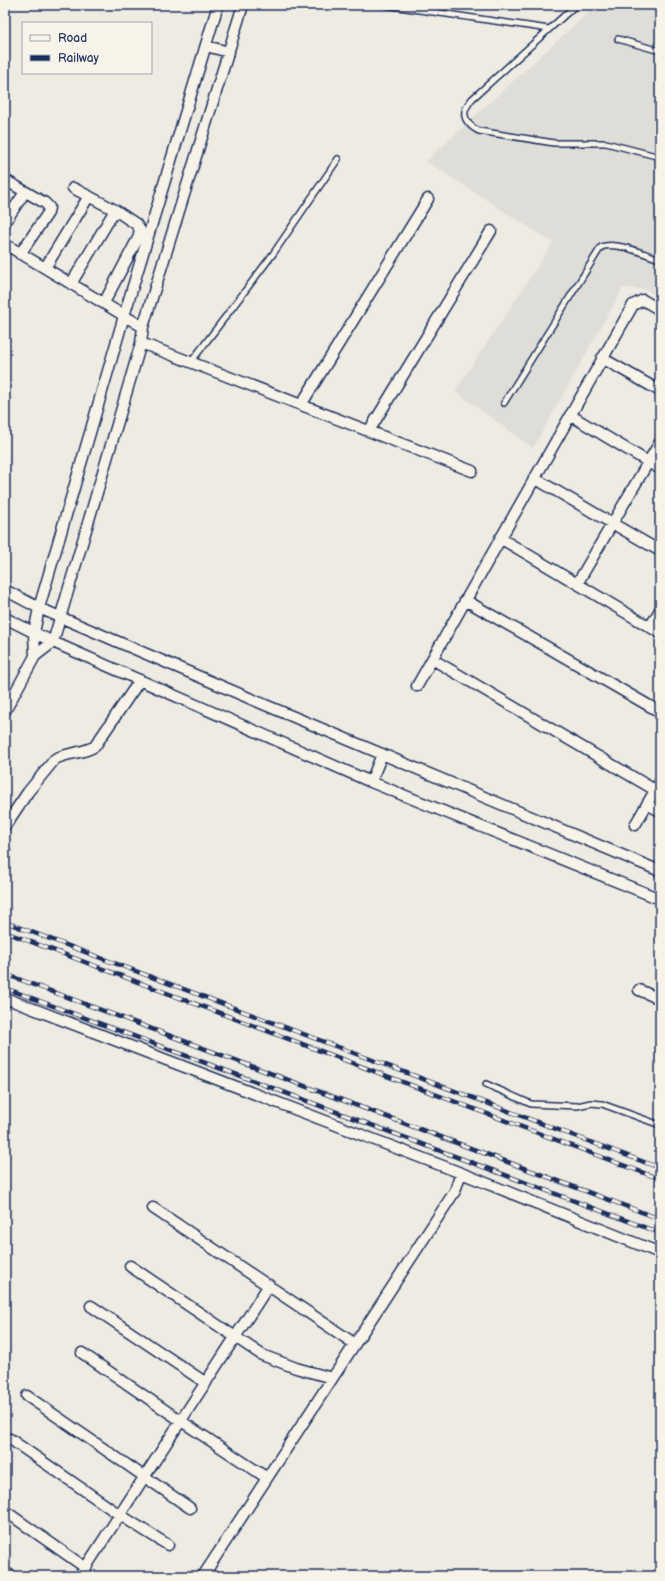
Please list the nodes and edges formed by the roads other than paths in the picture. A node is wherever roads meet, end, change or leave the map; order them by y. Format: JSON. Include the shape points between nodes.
{"nodes":[{"id":1,"x":218,"y":5,"type":"edge"},
{"id":2,"x":243,"y":5,"type":"edge"},
{"id":3,"x":385,"y":5,"type":"edge"},
{"id":4,"x":576,"y":5,"type":"edge"},
{"id":5,"x":549,"y":29,"type":"junction"},
{"id":6,"x":618,"y":39,"type":"dead end"},
{"id":7,"x":206,"y":46,"type":"junction"},
{"id":8,"x":228,"y":52,"type":"junction"},
{"id":9,"x":660,"y":52,"type":"edge"},
{"id":10,"x":660,"y":157,"type":"edge"},
{"id":11,"x":338,"y":159,"type":"dead end"},
{"id":12,"x":5,"y":180,"type":"edge"},
{"id":13,"x":73,"y":188,"type":"dead end"},
{"id":14,"x":25,"y":192,"type":"junction"},
{"id":15,"x":88,"y":196,"type":"junction"},
{"id":16,"x":428,"y":199,"type":"dead end"},
{"id":17,"x":114,"y":210,"type":"junction"},
{"id":18,"x":5,"y":222,"type":"edge"},
{"id":19,"x":491,"y":231,"type":"dead end"},
{"id":20,"x":5,"y":244,"type":"edge"},
{"id":21,"x":20,"y":254,"type":"junction"},
{"id":22,"x":660,"y":258,"type":"edge"},
{"id":23,"x":45,"y":268,"type":"junction"},
{"id":24,"x":71,"y":284,"type":"junction"},
{"id":25,"x":104,"y":303,"type":"junction"},
{"id":26,"x":660,"y":310,"type":"edge"},
{"id":27,"x":124,"y":316,"type":"junction"},
{"id":28,"x":143,"y":327,"type":"junction"},
{"id":29,"x":141,"y":343,"type":"junction"},
{"id":30,"x":602,"y":358,"type":"junction"},
{"id":31,"x":191,"y":362,"type":"junction"},
{"id":32,"x":660,"y":392,"type":"edge"},
{"id":33,"x":504,"y":402,"type":"dead end"},
{"id":34,"x":301,"y":405,"type":"junction"},
{"id":35,"x":570,"y":415,"type":"junction"},
{"id":36,"x":369,"y":431,"type":"junction"},
{"id":37,"x":660,"y":442,"type":"edge"},
{"id":38,"x":648,"y":462,"type":"junction"},
{"id":39,"x":660,"y":470,"type":"edge"},
{"id":40,"x":472,"y":471,"type":"dead end"},
{"id":41,"x":534,"y":478,"type":"junction"},
{"id":42,"x":613,"y":523,"type":"junction"},
{"id":43,"x":500,"y":538,"type":"junction"},
{"id":44,"x":660,"y":551,"type":"edge"},
{"id":45,"x":577,"y":584,"type":"junction"},
{"id":46,"x":5,"y":590,"type":"edge"},
{"id":47,"x":465,"y":600,"type":"junction"},
{"id":48,"x":39,"y":608,"type":"junction"},
{"id":49,"x":660,"y":610,"type":"edge"},
{"id":50,"x":60,"y":617,"type":"junction"},
{"id":51,"x":5,"y":618,"type":"edge"},
{"id":52,"x":650,"y":627,"type":"junction"},
{"id":53,"x":34,"y":633,"type":"junction"},
{"id":54,"x":660,"y":633,"type":"edge"},
{"id":55,"x":53,"y":642,"type":"junction"},
{"id":56,"x":35,"y":656,"type":"junction"},
{"id":57,"x":432,"y":659,"type":"junction"},
{"id":58,"x":140,"y":680,"type":"junction"},
{"id":59,"x":417,"y":686,"type":"dead end"},
{"id":60,"x":5,"y":711,"type":"edge"},
{"id":61,"x":660,"y":712,"type":"edge"},
{"id":62,"x":382,"y":754,"type":"junction"},
{"id":63,"x":372,"y":782,"type":"junction"},
{"id":64,"x":658,"y":786,"type":"edge"},
{"id":65,"x":647,"y":804,"type":"junction"},
{"id":66,"x":660,"y":811,"type":"edge"},
{"id":67,"x":635,"y":825,"type":"dead end"},
{"id":68,"x":5,"y":826,"type":"edge"},
{"id":69,"x":660,"y":871,"type":"edge"},
{"id":70,"x":660,"y":899,"type":"edge"},
{"id":71,"x":639,"y":990,"type":"dead end"},
{"id":72,"x":5,"y":998,"type":"edge"},
{"id":73,"x":660,"y":999,"type":"edge"},
{"id":74,"x":486,"y":1084,"type":"dead end"},
{"id":75,"x":660,"y":1125,"type":"edge"},
{"id":76,"x":460,"y":1173,"type":"junction"},
{"id":77,"x":153,"y":1208,"type":"dead end"},
{"id":78,"x":660,"y":1253,"type":"edge"},
{"id":79,"x":130,"y":1266,"type":"dead end"},
{"id":80,"x":269,"y":1285,"type":"junction"},
{"id":81,"x":91,"y":1306,"type":"dead end"},
{"id":82,"x":235,"y":1338,"type":"junction"},
{"id":83,"x":355,"y":1344,"type":"junction"},
{"id":84,"x":82,"y":1353,"type":"dead end"},
{"id":85,"x":332,"y":1378,"type":"junction"},
{"id":86,"x":206,"y":1383,"type":"junction"},
{"id":87,"x":26,"y":1396,"type":"dead end"},
{"id":88,"x":181,"y":1421,"type":"junction"},
{"id":89,"x":10,"y":1439,"type":"dead end"},
{"id":90,"x":145,"y":1476,"type":"junction"},
{"id":91,"x":267,"y":1478,"type":"junction"},
{"id":92,"x":190,"y":1508,"type":"dead end"},
{"id":93,"x":5,"y":1511,"type":"edge"},
{"id":94,"x":120,"y":1514,"type":"junction"},
{"id":95,"x":168,"y":1545,"type":"dead end"},
{"id":96,"x":5,"y":1572,"type":"edge"},
{"id":97,"x":83,"y":1572,"type":"edge"},
{"id":98,"x":11,"y":1576,"type":"edge"},
{"id":99,"x":203,"y":1576,"type":"edge"}],
"edges":[{"from":1,"to":7,"type":"street"},
{"from":2,"to":8,"type":"street"},
{"from":3,"to":5,"type":"lane"},
{"from":4,"to":5,"type":"lane"},
{"from":5,"to":10,"type":"lane","via":[[472,99],[465,111],[470,126],[479,131],[554,143],[606,143]]},
{"from":6,"to":9,"type":"lane"},
{"from":7,"to":8,"type":"street"},
{"from":7,"to":27,"type":"street"},
{"from":8,"to":28,"type":"street"},
{"from":11,"to":31,"type":"lane","via":[[273,254]]},
{"from":12,"to":14,"type":"street"},
{"from":13,"to":15,"type":"street"},
{"from":14,"to":18,"type":"street"},
{"from":14,"to":21,"type":"street","via":[[49,207],[48,213]]},
{"from":15,"to":17,"type":"street"},
{"from":15,"to":23,"type":"street"},
{"from":16,"to":34,"type":"street"},
{"from":17,"to":24,"type":"street"},
{"from":17,"to":25,"type":"street","via":[[136,224],[140,230]]},
{"from":19,"to":36,"type":"street"},
{"from":20,"to":21,"type":"street"},
{"from":21,"to":23,"type":"street"},
{"from":22,"to":33,"type":"lane","via":[[616,246],[601,247]]},
{"from":23,"to":24,"type":"street"},
{"from":24,"to":25,"type":"street"},
{"from":25,"to":27,"type":"street"},
{"from":26,"to":30,"type":"street","via":[[643,300],[633,305]]},
{"from":27,"to":28,"type":"street"},
{"from":27,"to":48,"type":"street"},
{"from":28,"to":29,"type":"street"},
{"from":29,"to":31,"type":"street"},
{"from":29,"to":50,"type":"street"},
{"from":30,"to":32,"type":"street"},
{"from":30,"to":35,"type":"street"},
{"from":31,"to":34,"type":"street"},
{"from":34,"to":36,"type":"street"},
{"from":35,"to":38,"type":"street"},
{"from":35,"to":41,"type":"street"},
{"from":36,"to":40,"type":"street"},
{"from":37,"to":38,"type":"street"},
{"from":38,"to":39,"type":"street"},
{"from":38,"to":42,"type":"street"},
{"from":41,"to":42,"type":"street"},
{"from":41,"to":43,"type":"street"},
{"from":42,"to":44,"type":"street"},
{"from":42,"to":45,"type":"street"},
{"from":43,"to":45,"type":"street"},
{"from":43,"to":47,"type":"street"},
{"from":45,"to":52,"type":"street"},
{"from":46,"to":48,"type":"street"},
{"from":47,"to":57,"type":"street"},
{"from":47,"to":61,"type":"street"},
{"from":48,"to":50,"type":"street"},
{"from":48,"to":53,"type":"street"},
{"from":49,"to":52,"type":"street"},
{"from":50,"to":55,"type":"street"},
{"from":50,"to":62,"type":"street"},
{"from":51,"to":53,"type":"street"},
{"from":52,"to":54,"type":"street"},
{"from":53,"to":55,"type":"street"},
{"from":53,"to":56,"type":"street"},
{"from":55,"to":56,"type":"street"},
{"from":55,"to":58,"type":"street"},
{"from":56,"to":60,"type":"street"},
{"from":57,"to":59,"type":"street"},
{"from":57,"to":64,"type":"street"},
{"from":58,"to":63,"type":"street"},
{"from":58,"to":68,"type":"street","via":[[95,746],[55,759]]},
{"from":62,"to":63,"type":"street"},
{"from":62,"to":69,"type":"street"},
{"from":63,"to":70,"type":"street"},
{"from":64,"to":65,"type":"street"},
{"from":65,"to":66,"type":"street"},
{"from":65,"to":67,"type":"street"},
{"from":71,"to":73,"type":"street"},
{"from":72,"to":76,"type":"street"},
{"from":74,"to":75,"type":"lane","via":[[531,1104],[602,1104]]},
{"from":76,"to":78,"type":"street"},
{"from":76,"to":83,"type":"street","via":[[455,1191]]},
{"from":77,"to":80,"type":"street"},
{"from":79,"to":82,"type":"street"},
{"from":80,"to":82,"type":"street"},
{"from":80,"to":83,"type":"street"},
{"from":81,"to":86,"type":"street"},
{"from":82,"to":85,"type":"street","via":[[269,1358]]},
{"from":82,"to":86,"type":"street"},
{"from":83,"to":85,"type":"street"},
{"from":84,"to":88,"type":"street"},
{"from":85,"to":91,"type":"street"},
{"from":86,"to":88,"type":"street"},
{"from":87,"to":90,"type":"street"},
{"from":88,"to":90,"type":"street"},
{"from":88,"to":91,"type":"street"},
{"from":89,"to":94,"type":"street"},
{"from":90,"to":92,"type":"street"},
{"from":90,"to":94,"type":"street"},
{"from":91,"to":99,"type":"street"},
{"from":93,"to":97,"type":"street"},
{"from":94,"to":95,"type":"street"},
{"from":94,"to":97,"type":"street"},
{"from":96,"to":98,"type":"street"}]}
